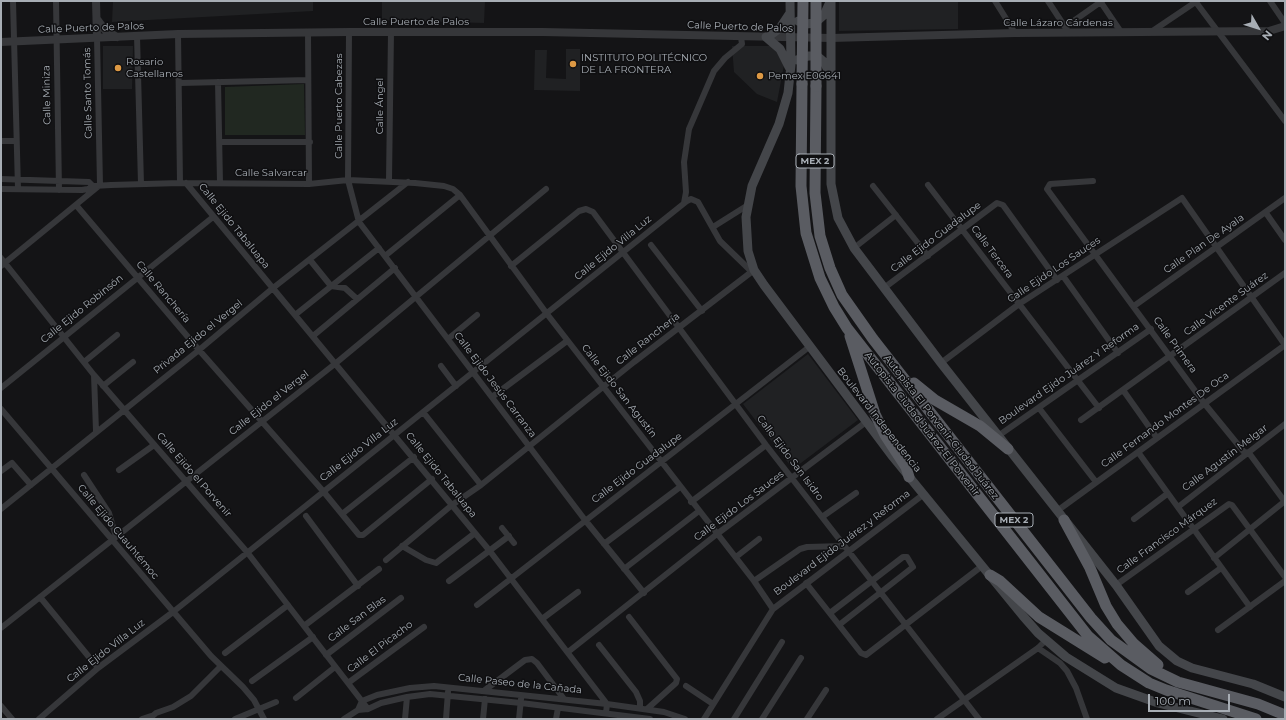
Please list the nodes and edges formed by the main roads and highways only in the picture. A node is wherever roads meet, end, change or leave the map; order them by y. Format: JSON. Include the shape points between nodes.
{"nodes":[{"id":1,"x":790,"y":1,"type":"edge"},
{"id":2,"x":803,"y":1,"type":"edge"},
{"id":3,"x":816,"y":1,"type":"edge"},
{"id":4,"x":830,"y":1,"type":"edge"},
{"id":5,"x":790,"y":13,"type":"junction"},
{"id":6,"x":791,"y":69,"type":"junction"},
{"id":7,"x":830,"y":77,"type":"junction"},
{"id":8,"x":847,"y":328,"type":"junction"},
{"id":9,"x":890,"y":360,"type":"junction"},
{"id":10,"x":1008,"y":449,"type":"junction"},
{"id":11,"x":909,"y":477,"type":"junction"},
{"id":12,"x":1061,"y":515,"type":"junction"},
{"id":13,"x":990,"y":575,"type":"junction"},
{"id":14,"x":1128,"y":670,"type":"junction"},
{"id":15,"x":1178,"y":682,"type":"junction"},
{"id":16,"x":1285,"y":697,"type":"edge"},
{"id":17,"x":1285,"y":715,"type":"edge"},
{"id":18,"x":1223,"y":719,"type":"edge"},
{"id":19,"x":1256,"y":719,"type":"edge"}],
"edges":[{"from":1,"to":5,"type":"main road","name":"Boulevard Independencia"},
{"from":2,"to":8,"type":"highway","name":"Autopista Ciudad Juárez-El Porvenir","number":"MEX 2","bridge":true,"via":[[802,186],[806,232],[822,284]]},
{"from":3,"to":9,"type":"highway","name":"Autopista El Porvenir-Ciudad Juárez","number":"MEX 2","bridge":true,"via":[[815,193],[820,236],[828,264],[842,295]]},
{"from":4,"to":5,"type":"main road","via":[[824,16],[811,24],[799,22]]},
{"from":4,"to":7,"type":"main road","number":"MEX 2"},
{"from":5,"to":6,"type":"main road","name":"Boulevard Independencia"},
{"from":5,"to":6,"type":"main road","via":[[780,28],[767,37],[780,49]]},
{"from":6,"to":7,"type":"main road","via":[[804,56],[817,56],[824,62]]},
{"from":6,"to":11,"type":"main road","name":"Boulevard Independencia","via":[[784,111],[752,186],[748,204],[746,241],[753,271]]},
{"from":7,"to":10,"type":"main road","number":"MEX 2","via":[[831,184],[838,218],[854,248]]},
{"from":8,"to":11,"type":"highway","via":[[877,419],[906,467]]},
{"from":8,"to":14,"type":"highway","name":"Autopista Ciudad Juárez-El Porvenir","number":"MEX 2","via":[[1080,626]]},
{"from":9,"to":10,"type":"highway","via":[[927,394],[972,420]]},
{"from":9,"to":15,"type":"highway","name":"Autopista El Porvenir-Ciudad Juárez","number":"MEX 2","via":[[1102,631],[1151,669]]},
{"from":10,"to":12,"type":"main road","number":"MEX 2"},
{"from":11,"to":13,"type":"main road","name":"Boulevard Independencia"},
{"from":12,"to":15,"type":"highway","via":[[1117,624],[1142,653]]},
{"from":12,"to":16,"type":"main road","number":"MEX 2","via":[[1116,585],[1153,640],[1177,661],[1200,671],[1253,684]]},
{"from":13,"to":14,"type":"highway","via":[[1000,580],[1040,617],[1114,664]]},
{"from":13,"to":18,"type":"main road","name":"Boulevard Independencia","via":[[1022,616],[1063,660],[1130,694]]},
{"from":14,"to":19,"type":"highway","name":"Autopista Ciudad Juárez-El Porvenir","number":"MEX 2","via":[[1166,690]]},
{"from":15,"to":17,"type":"highway","name":"Autopista El Porvenir-Ciudad Juárez","number":"MEX 2","via":[[1258,704]]}]}
